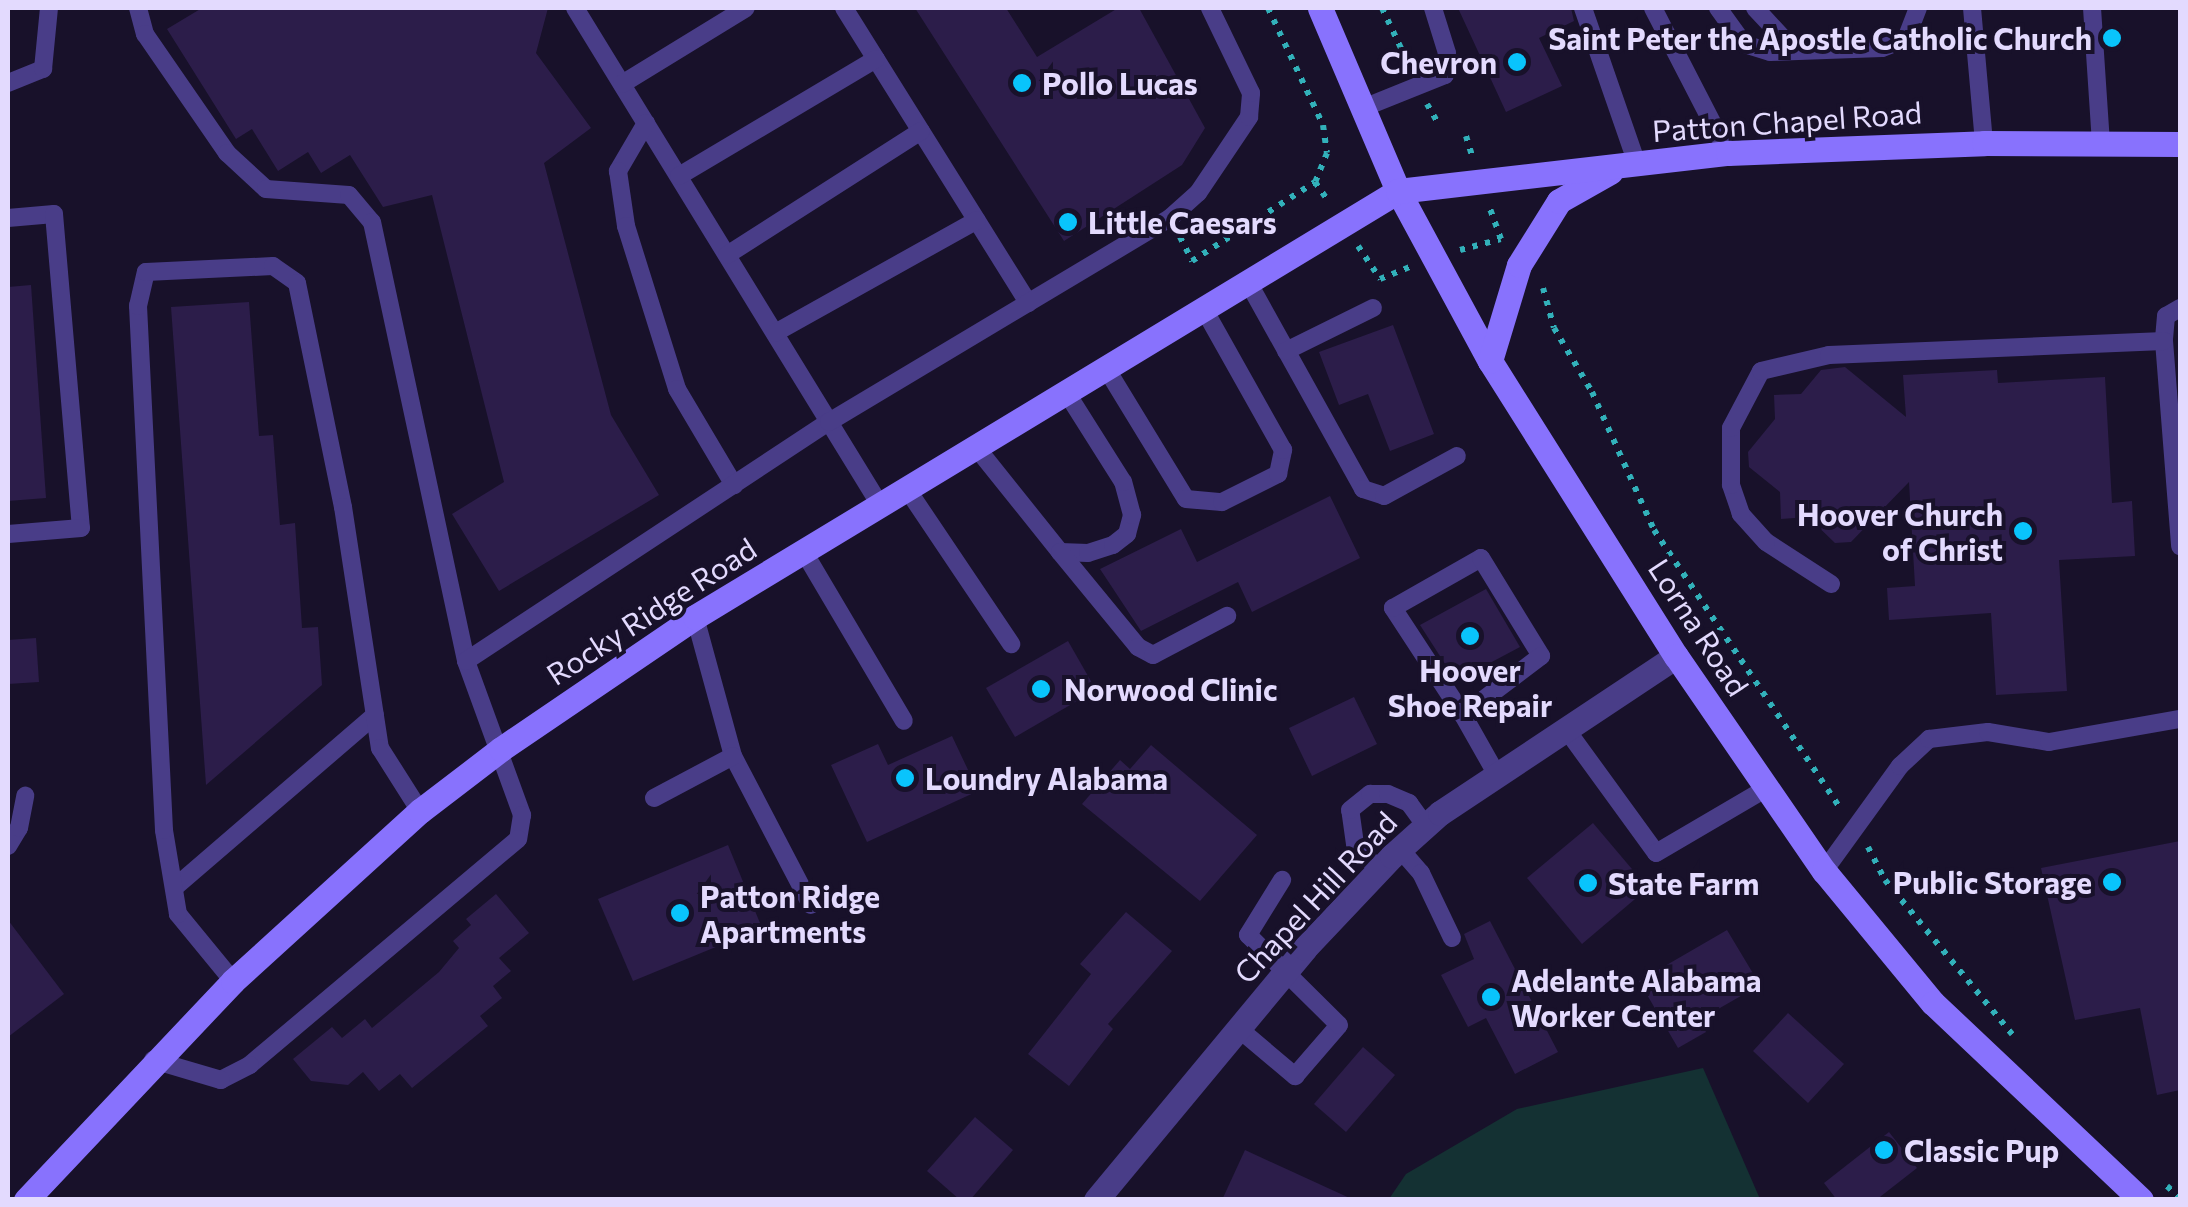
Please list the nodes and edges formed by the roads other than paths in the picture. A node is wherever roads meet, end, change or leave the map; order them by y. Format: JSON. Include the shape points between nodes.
{"nodes":[{"id":1,"x":49,"y":8,"type":"edge"},
{"id":2,"x":138,"y":8,"type":"edge"},
{"id":3,"x":575,"y":8,"type":"edge"},
{"id":4,"x":746,"y":8,"type":"edge"},
{"id":5,"x":844,"y":8,"type":"edge"},
{"id":6,"x":1210,"y":8,"type":"edge"},
{"id":7,"x":1320,"y":8,"type":"edge"},
{"id":8,"x":1433,"y":8,"type":"edge"},
{"id":9,"x":1583,"y":8,"type":"edge"},
{"id":10,"x":1653,"y":8,"type":"edge"},
{"id":11,"x":1718,"y":8,"type":"edge"},
{"id":12,"x":1755,"y":8,"type":"edge"},
{"id":13,"x":1918,"y":8,"type":"edge"},
{"id":14,"x":1972,"y":8,"type":"edge"},
{"id":15,"x":2092,"y":8,"type":"edge"},
{"id":16,"x":1794,"y":50,"type":"junction"},
{"id":17,"x":876,"y":59,"type":"junction"},
{"id":18,"x":8,"y":84,"type":"edge"},
{"id":19,"x":622,"y":84,"type":"junction"},
{"id":20,"x":1363,"y":108,"type":"junction"},
{"id":21,"x":646,"y":123,"type":"junction"},
{"id":22,"x":921,"y":130,"type":"junction"},
{"id":23,"x":1984,"y":142,"type":"junction"},
{"id":24,"x":2101,"y":143,"type":"junction"},
{"id":25,"x":2180,"y":144,"type":"edge"},
{"id":26,"x":1728,"y":153,"type":"junction"},
{"id":27,"x":1629,"y":165,"type":"junction"},
{"id":28,"x":678,"y":176,"type":"junction"},
{"id":29,"x":1398,"y":190,"type":"junction"},
{"id":30,"x":8,"y":218,"type":"edge"},
{"id":31,"x":976,"y":220,"type":"junction"},
{"id":32,"x":727,"y":255,"type":"junction"},
{"id":33,"x":1248,"y":282,"type":"junction"},
{"id":34,"x":1028,"y":303,"type":"junction"},
{"id":35,"x":1204,"y":308,"type":"junction"},
{"id":36,"x":1373,"y":308,"type":"dead end"},
{"id":37,"x":2180,"y":308,"type":"edge"},
{"id":38,"x":775,"y":333,"type":"junction"},
{"id":39,"x":2164,"y":341,"type":"junction"},
{"id":40,"x":1286,"y":351,"type":"junction"},
{"id":41,"x":1490,"y":361,"type":"junction"},
{"id":42,"x":1106,"y":368,"type":"junction"},
{"id":43,"x":1066,"y":392,"type":"junction"},
{"id":44,"x":829,"y":422,"type":"junction"},
{"id":45,"x":976,"y":447,"type":"junction"},
{"id":46,"x":1457,"y":456,"type":"dead end"},
{"id":47,"x":734,"y":485,"type":"junction"},
{"id":48,"x":908,"y":489,"type":"junction"},
{"id":49,"x":880,"y":506,"type":"junction"},
{"id":50,"x":8,"y":534,"type":"edge"},
{"id":51,"x":2180,"y":546,"type":"edge"},
{"id":52,"x":804,"y":552,"type":"junction"},
{"id":53,"x":1060,"y":552,"type":"junction"},
{"id":54,"x":1831,"y":584,"type":"dead end"},
{"id":55,"x":1226,"y":616,"type":"dead end"},
{"id":56,"x":695,"y":617,"type":"junction"},
{"id":57,"x":1011,"y":644,"type":"dead end"},
{"id":58,"x":1676,"y":656,"type":"junction"},
{"id":59,"x":466,"y":660,"type":"junction"},
{"id":60,"x":375,"y":715,"type":"junction"},
{"id":61,"x":1462,"y":715,"type":"junction"},
{"id":62,"x":2180,"y":718,"type":"edge"},
{"id":63,"x":904,"y":721,"type":"dead end"},
{"id":64,"x":1566,"y":729,"type":"junction"},
{"id":65,"x":501,"y":749,"type":"junction"},
{"id":66,"x":733,"y":756,"type":"junction"},
{"id":67,"x":1497,"y":775,"type":"junction"},
{"id":68,"x":1767,"y":788,"type":"junction"},
{"id":69,"x":25,"y":796,"type":"dead end"},
{"id":70,"x":654,"y":798,"type":"dead end"},
{"id":71,"x":420,"y":811,"type":"junction"},
{"id":72,"x":1426,"y":826,"type":"junction"},
{"id":73,"x":8,"y":846,"type":"edge"},
{"id":74,"x":1400,"y":849,"type":"junction"},
{"id":75,"x":1378,"y":870,"type":"junction"},
{"id":76,"x":1824,"y":871,"type":"junction"},
{"id":77,"x":1282,"y":880,"type":"dead end"},
{"id":78,"x":174,"y":888,"type":"junction"},
{"id":79,"x":810,"y":905,"type":"dead end"},
{"id":80,"x":1452,"y":938,"type":"dead end"},
{"id":81,"x":1287,"y":970,"type":"junction"},
{"id":82,"x":232,"y":981,"type":"junction"},
{"id":83,"x":1238,"y":1028,"type":"junction"},
{"id":84,"x":154,"y":1060,"type":"junction"},
{"id":85,"x":26,"y":1200,"type":"edge"},
{"id":86,"x":1096,"y":1200,"type":"edge"},
{"id":87,"x":2141,"y":1200,"type":"edge"}],
"edges":[{"from":1,"to":18,"type":"lane","via":[[43,68]]},
{"from":2,"to":59,"type":"lane","via":[[145,34],[228,154],[266,189],[348,195],[372,222]]},
{"from":3,"to":19,"type":"lane"},
{"from":4,"to":19,"type":"lane"},
{"from":5,"to":17,"type":"lane"},
{"from":6,"to":34,"type":"lane","via":[[1251,93],[1249,117],[1198,193],[1170,218]]},
{"from":7,"to":20,"type":"main road","name":"Lorna Road"},
{"from":8,"to":20,"type":"lane","via":[[1448,53],[1445,75]]},
{"from":9,"to":27,"type":"lane"},
{"from":10,"to":26,"type":"lane"},
{"from":11,"to":16,"type":"lane","via":[[1744,44]]},
{"from":12,"to":16,"type":"lane"},
{"from":13,"to":16,"type":"lane","via":[[1906,39],[1882,48]]},
{"from":14,"to":23,"type":"lane"},
{"from":15,"to":24,"type":"lane"},
{"from":17,"to":22,"type":"lane"},
{"from":17,"to":28,"type":"lane"},
{"from":19,"to":21,"type":"lane"},
{"from":20,"to":29,"type":"main road","name":"Lorna Road"},
{"from":21,"to":28,"type":"lane"},
{"from":21,"to":47,"type":"lane","via":[[618,171],[626,226],[677,389]]},
{"from":22,"to":31,"type":"lane"},
{"from":22,"to":32,"type":"lane"},
{"from":23,"to":24,"type":"main road","name":"Patton Chapel Road"},
{"from":23,"to":26,"type":"main road","name":"Patton Chapel Road"},
{"from":24,"to":25,"type":"main road","name":"Patton Chapel Road"},
{"from":26,"to":27,"type":"main road","name":"Patton Chapel Road"},
{"from":27,"to":29,"type":"main road","name":"Patton Chapel Road"},
{"from":27,"to":41,"type":"main road","via":[[1559,201],[1519,265]]},
{"from":28,"to":32,"type":"lane"},
{"from":29,"to":33,"type":"main road","name":"Rocky Ridge Road"},
{"from":29,"to":41,"type":"main road","name":"Lorna Road"},
{"from":30,"to":50,"type":"lane","via":[[54,214],[81,528]]},
{"from":31,"to":34,"type":"lane"},
{"from":31,"to":38,"type":"lane"},
{"from":32,"to":38,"type":"lane"},
{"from":33,"to":35,"type":"main road","name":"Rocky Ridge Road"},
{"from":33,"to":40,"type":"lane"},
{"from":34,"to":44,"type":"lane"},
{"from":35,"to":42,"type":"main road","name":"Rocky Ridge Road"},
{"from":35,"to":42,"type":"lane","via":[[1283,450],[1278,474],[1222,502],[1186,499]]},
{"from":36,"to":40,"type":"lane"},
{"from":37,"to":39,"type":"lane","via":[[2166,316]]},
{"from":38,"to":44,"type":"lane"},
{"from":39,"to":51,"type":"lane"},
{"from":39,"to":54,"type":"lane","via":[[1829,355],[1762,371],[1731,428],[1730,485],[1741,514],[1766,542]]},
{"from":40,"to":46,"type":"lane","via":[[1363,488],[1374,495],[1384,496]]},
{"from":41,"to":58,"type":"main road","name":"Lorna Road"},
{"from":42,"to":43,"type":"main road","name":"Rocky Ridge Road"},
{"from":43,"to":45,"type":"main road","name":"Rocky Ridge Road"},
{"from":43,"to":53,"type":"lane","via":[[1098,436],[1132,514],[1127,534],[1112,545]]},
{"from":44,"to":47,"type":"lane"},
{"from":44,"to":49,"type":"lane"},
{"from":45,"to":48,"type":"main road","name":"Rocky Ridge Road"},
{"from":45,"to":53,"type":"lane"},
{"from":47,"to":59,"type":"lane"},
{"from":48,"to":49,"type":"main road","name":"Rocky Ridge Road"},
{"from":48,"to":57,"type":"lane"},
{"from":49,"to":52,"type":"main road","name":"Rocky Ridge Road"},
{"from":52,"to":56,"type":"main road","name":"Rocky Ridge Road"},
{"from":52,"to":63,"type":"lane"},
{"from":53,"to":55,"type":"lane","via":[[1138,647],[1153,655]]},
{"from":56,"to":65,"type":"main road","name":"Rocky Ridge Road"},
{"from":56,"to":66,"type":"lane"},
{"from":58,"to":64,"type":"street","name":"Chapel Hill Road"},
{"from":58,"to":68,"type":"main road","name":"Lorna Road"},
{"from":59,"to":65,"type":"lane"},
{"from":60,"to":71,"type":"lane","via":[[380,748]]},
{"from":60,"to":78,"type":"lane"},
{"from":60,"to":78,"type":"lane","via":[[298,283],[273,266],[146,272],[138,306],[164,830]]},
{"from":61,"to":61,"type":"lane","via":[[1541,656],[1481,558],[1393,608]]},
{"from":61,"to":67,"type":"lane"},
{"from":62,"to":76,"type":"lane","via":[[2049,742],[1988,732],[1929,739],[1900,766]]},
{"from":64,"to":67,"type":"street","name":"Chapel Hill Road"},
{"from":64,"to":68,"type":"lane","via":[[1656,853]]},
{"from":65,"to":71,"type":"main road","name":"Rocky Ridge Road"},
{"from":65,"to":84,"type":"lane","via":[[522,815],[518,839],[250,1064],[221,1080]]},
{"from":66,"to":70,"type":"lane"},
{"from":66,"to":79,"type":"lane"},
{"from":67,"to":72,"type":"street","name":"Chapel Hill Road"},
{"from":68,"to":76,"type":"main road","name":"Lorna Road"},
{"from":69,"to":73,"type":"lane","via":[[20,828]]},
{"from":71,"to":82,"type":"main road","name":"Rocky Ridge Road"},
{"from":72,"to":74,"type":"street","name":"Chapel Hill Road"},
{"from":72,"to":75,"type":"lane","via":[[1409,803],[1388,794],[1370,794],[1350,810],[1355,844]]},
{"from":74,"to":75,"type":"street","name":"Chapel Hill Road"},
{"from":74,"to":80,"type":"lane","via":[[1421,873]]},
{"from":75,"to":81,"type":"street","name":"Chapel Hill Road"},
{"from":76,"to":87,"type":"main road","name":"Lorna Road","via":[[1933,1002]]},
{"from":77,"to":81,"type":"lane","via":[[1248,935]]},
{"from":78,"to":82,"type":"lane","via":[[178,914]]},
{"from":81,"to":83,"type":"street","name":"Chapel Hill Road"},
{"from":81,"to":83,"type":"lane","via":[[1340,1025],[1295,1076]]},
{"from":82,"to":84,"type":"main road","name":"Rocky Ridge Road"},
{"from":83,"to":86,"type":"street","name":"Chapel Hill Road"},
{"from":84,"to":85,"type":"main road","name":"Rocky Ridge Road"}]}
